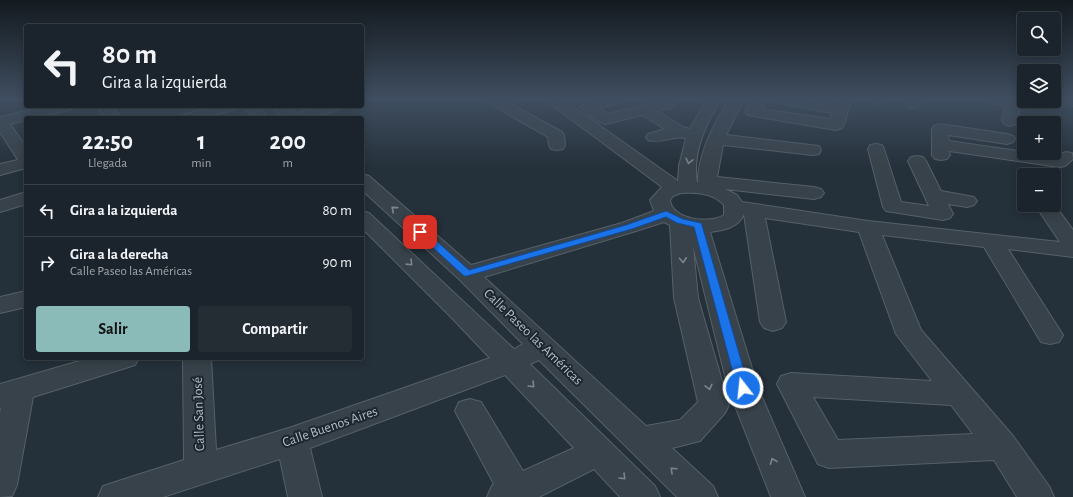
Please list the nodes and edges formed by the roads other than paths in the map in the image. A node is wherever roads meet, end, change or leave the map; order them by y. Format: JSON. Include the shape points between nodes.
{"nodes":[{"id":1,"x":0,"y":122,"type":"edge"},
{"id":2,"x":533,"y":122,"type":"edge"},
{"id":3,"x":587,"y":122,"type":"edge"},
{"id":4,"x":664,"y":122,"type":"edge"},
{"id":5,"x":701,"y":122,"type":"edge"},
{"id":6,"x":725,"y":122,"type":"edge"},
{"id":7,"x":818,"y":122,"type":"edge"},
{"id":8,"x":837,"y":122,"type":"edge"},
{"id":9,"x":678,"y":131,"type":"junction"},
{"id":10,"x":696,"y":134,"type":"junction"},
{"id":11,"x":654,"y":137,"type":"dead end"},
{"id":12,"x":717,"y":139,"type":"junction"},
{"id":13,"x":1017,"y":141,"type":"edge"},
{"id":14,"x":557,"y":145,"type":"dead end"},
{"id":15,"x":876,"y":149,"type":"dead end"},
{"id":16,"x":813,"y":150,"type":"dead end"},
{"id":17,"x":24,"y":156,"type":"edge"},
{"id":18,"x":1017,"y":158,"type":"edge"},
{"id":19,"x":1039,"y":160,"type":"edge"},
{"id":20,"x":1060,"y":160,"type":"edge"},
{"id":21,"x":917,"y":161,"type":"dead end"},
{"id":22,"x":24,"y":164,"type":"edge"},
{"id":23,"x":0,"y":170,"type":"edge"},
{"id":24,"x":364,"y":182,"type":"edge"},
{"id":25,"x":708,"y":185,"type":"junction"},
{"id":26,"x":682,"y":187,"type":"junction"},
{"id":27,"x":814,"y":193,"type":"dead end"},
{"id":28,"x":935,"y":196,"type":"junction"},
{"id":29,"x":24,"y":199,"type":"edge"},
{"id":30,"x":967,"y":201,"type":"dead end"},
{"id":31,"x":0,"y":206,"type":"edge"},
{"id":32,"x":744,"y":209,"type":"junction"},
{"id":33,"x":916,"y":211,"type":"junction"},
{"id":34,"x":1050,"y":212,"type":"edge"},
{"id":35,"x":364,"y":219,"type":"edge"},
{"id":36,"x":681,"y":220,"type":"junction"},
{"id":37,"x":868,"y":227,"type":"junction"},
{"id":38,"x":924,"y":233,"type":"junction"},
{"id":39,"x":992,"y":241,"type":"junction"},
{"id":40,"x":1073,"y":244,"type":"edge"},
{"id":41,"x":1073,"y":250,"type":"edge"},
{"id":42,"x":467,"y":274,"type":"junction"},
{"id":43,"x":24,"y":299,"type":"edge"},
{"id":44,"x":0,"y":305,"type":"edge"},
{"id":45,"x":772,"y":322,"type":"dead end"},
{"id":46,"x":1050,"y":335,"type":"dead end"},
{"id":47,"x":542,"y":347,"type":"junction"},
{"id":48,"x":118,"y":360,"type":"edge"},
{"id":49,"x":197,"y":360,"type":"edge"},
{"id":50,"x":510,"y":362,"type":"junction"},
{"id":51,"x":10,"y":393,"type":"edge"},
{"id":52,"x":960,"y":394,"type":"junction"},
{"id":53,"x":470,"y":411,"type":"dead end"},
{"id":54,"x":640,"y":440,"type":"junction"},
{"id":55,"x":292,"y":441,"type":"junction"},
{"id":56,"x":1002,"y":446,"type":"junction"},
{"id":57,"x":598,"y":452,"type":"junction"},
{"id":58,"x":201,"y":470,"type":"junction"},
{"id":59,"x":0,"y":485,"type":"edge"},
{"id":60,"x":510,"y":494,"type":"edge"},
{"id":61,"x":115,"y":497,"type":"edge"},
{"id":62,"x":305,"y":497,"type":"edge"},
{"id":63,"x":643,"y":497,"type":"edge"},
{"id":64,"x":702,"y":497,"type":"edge"},
{"id":65,"x":788,"y":497,"type":"edge"},
{"id":66,"x":1037,"y":497,"type":"edge"}],
"edges":[{"from":1,"to":17,"type":"street"},
{"from":2,"to":14,"type":"street","via":[[556,135]]},
{"from":3,"to":26,"type":"street"},
{"from":4,"to":9,"type":"street"},
{"from":5,"to":10,"type":"street"},
{"from":6,"to":12,"type":"street"},
{"from":7,"to":8,"type":"street","via":[[836,125]]},
{"from":9,"to":10,"type":"street"},
{"from":9,"to":11,"type":"street"},
{"from":10,"to":26,"type":"street","one_way":true},
{"from":12,"to":16,"type":"street"},
{"from":12,"to":25,"type":"street","via":[[710,159]]},
{"from":13,"to":18,"type":"street","via":[[940,128],[941,150]]},
{"from":15,"to":33,"type":"street","via":[[894,207]]},
{"from":19,"to":20,"type":"street"},
{"from":21,"to":28,"type":"street"},
{"from":22,"to":23,"type":"street"},
{"from":42,"to":24,"type":"street","name":"Calle Paseo las Américas","one_way":true},
{"from":25,"to":26,"type":"street"},
{"from":25,"to":27,"type":"street"},
{"from":25,"to":32,"type":"street"},
{"from":26,"to":36,"type":"street","via":[[666,192],[660,200],[662,209]]},
{"from":28,"to":30,"type":"street"},
{"from":28,"to":33,"type":"street","via":[[943,214]]},
{"from":29,"to":31,"type":"street"},
{"from":32,"to":36,"type":"street","via":[[735,213],[726,222],[717,225]]},
{"from":32,"to":37,"type":"street"},
{"from":32,"to":45,"type":"street"},
{"from":33,"to":38,"type":"street"},
{"from":34,"to":40,"type":"street"},
{"from":35,"to":50,"type":"street","one_way":true},
{"from":36,"to":42,"type":"street","via":[[629,227]]},
{"from":36,"to":54,"type":"street","one_way":true,"via":[[686,298],[714,405],[689,432]]},
{"from":65,"to":36,"type":"street","one_way":true,"via":[[743,388]]},
{"from":37,"to":38,"type":"street"},
{"from":37,"to":52,"type":"street","via":[[909,334]]},
{"from":38,"to":39,"type":"street"},
{"from":39,"to":41,"type":"street"},
{"from":39,"to":46,"type":"street"},
{"from":42,"to":47,"type":"street","name":"Calle Paseo las Américas"},
{"from":43,"to":44,"type":"street"},
{"from":47,"to":50,"type":"street","name":"Calle Buenos Aires"},
{"from":47,"to":54,"type":"street","name":"Calle Paseo las Américas"},
{"from":48,"to":51,"type":"street"},
{"from":49,"to":58,"type":"street","name":"Calle San José"},
{"from":50,"to":55,"type":"street","name":"Calle Buenos Aires"},
{"from":50,"to":57,"type":"street","one_way":true},
{"from":51,"to":59,"type":"street"},
{"from":52,"to":56,"type":"street"},
{"from":52,"to":56,"type":"street","via":[[791,384],[829,454]]},
{"from":53,"to":60,"type":"street"},
{"from":64,"to":54,"type":"street","name":"Calle Paseo las Américas","one_way":true},
{"from":55,"to":58,"type":"street","name":"Calle Buenos Aires"},
{"from":55,"to":62,"type":"street"},
{"from":56,"to":66,"type":"street"},
{"from":57,"to":60,"type":"street"},
{"from":57,"to":63,"type":"street","one_way":true},
{"from":58,"to":61,"type":"street","name":"Calle Buenos Aires"}]}
